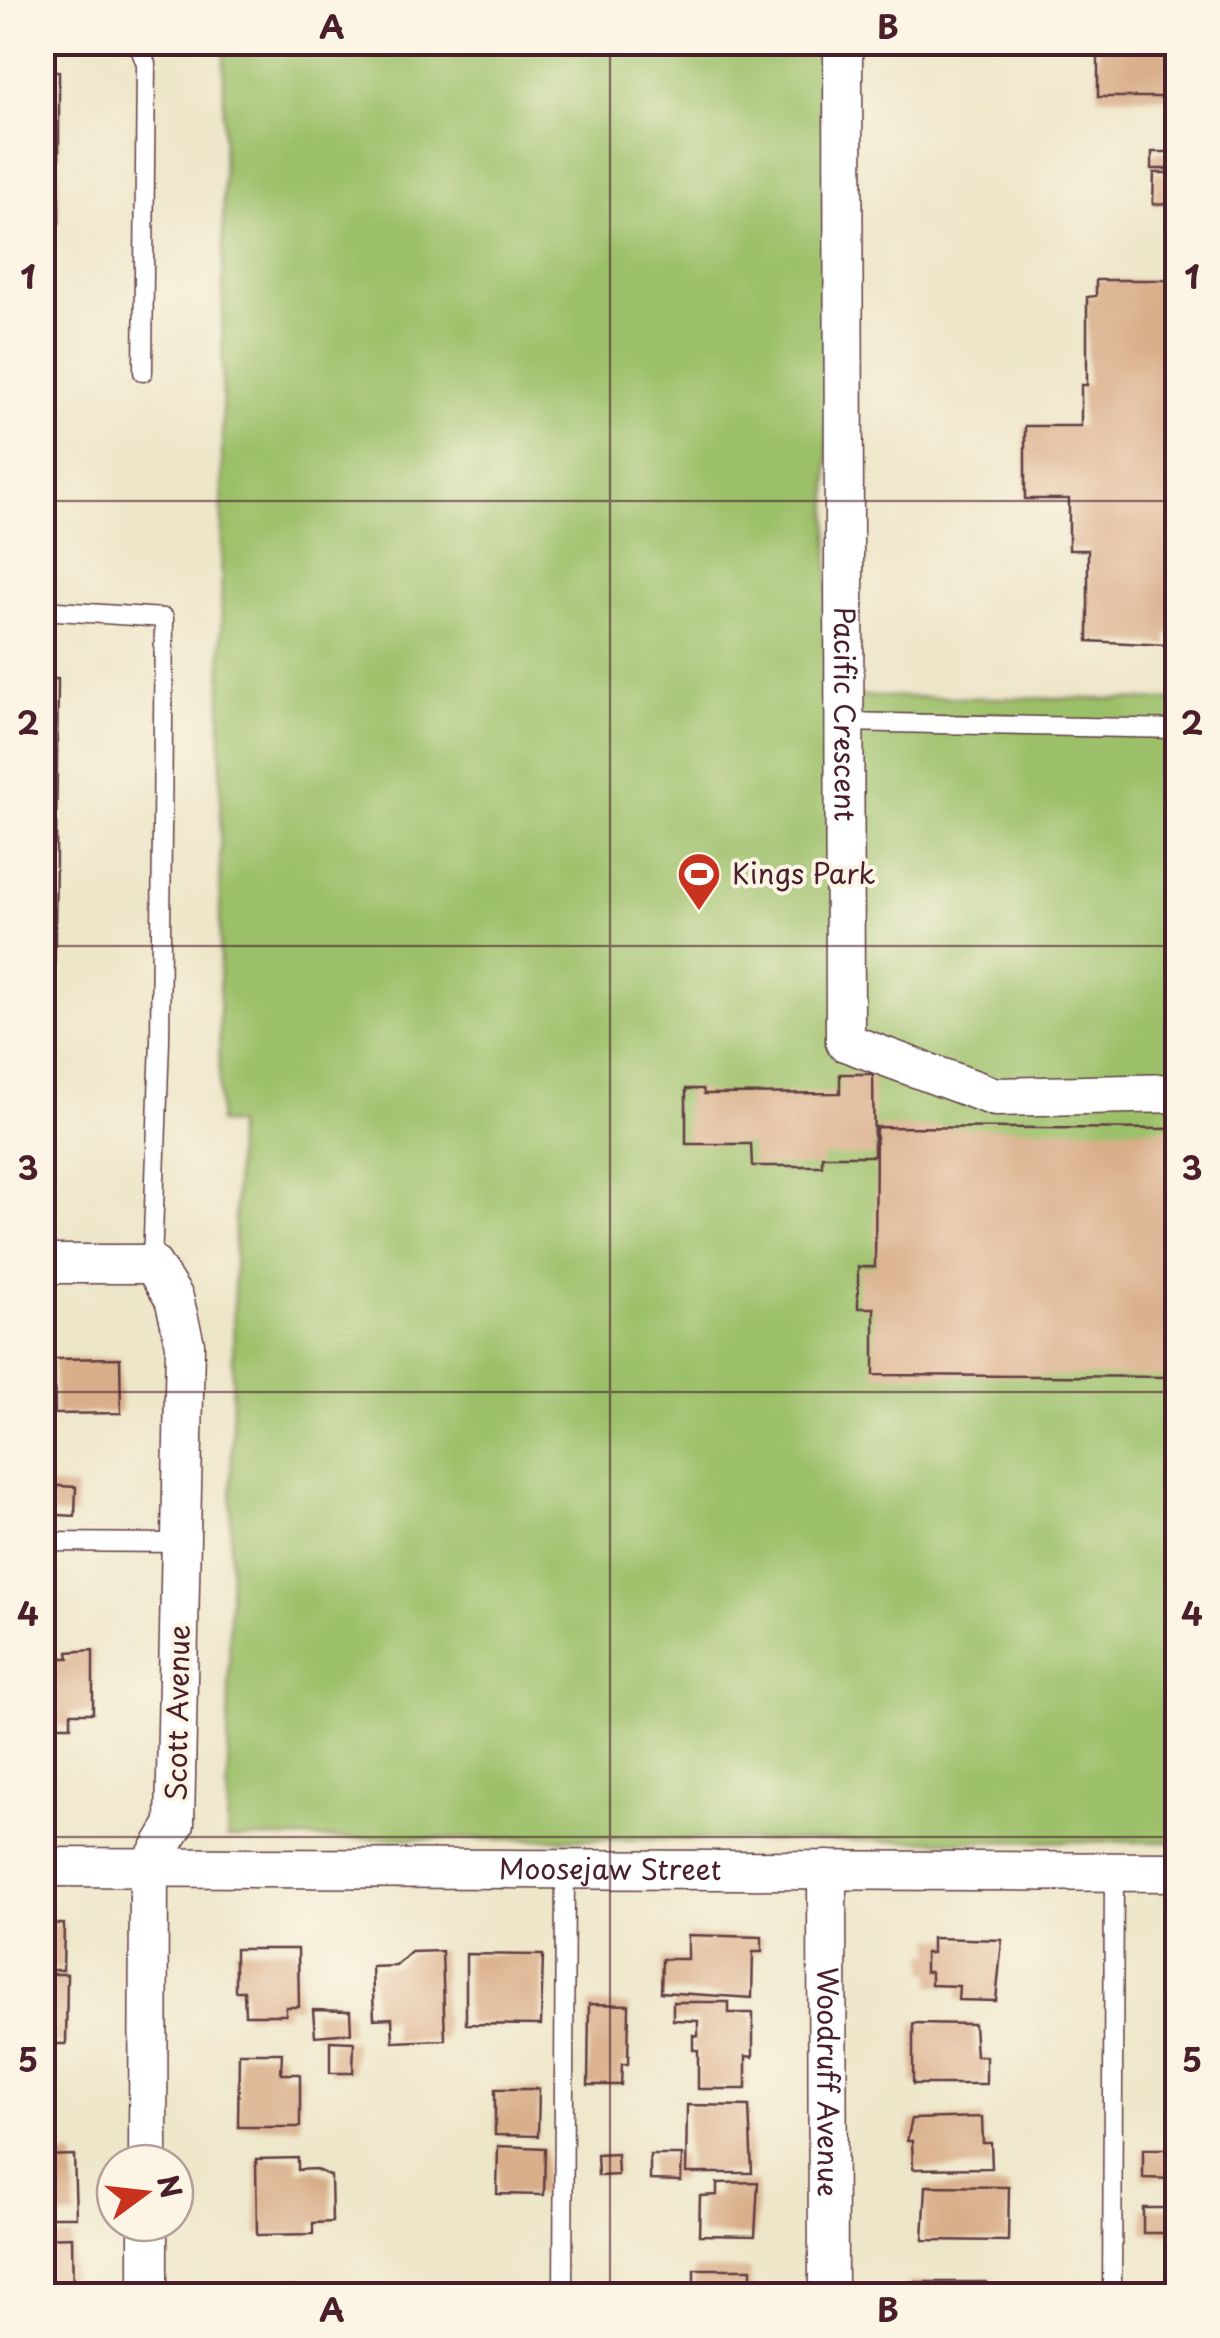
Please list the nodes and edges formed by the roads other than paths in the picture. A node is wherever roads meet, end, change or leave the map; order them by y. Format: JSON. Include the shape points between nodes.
{"nodes":[{"id":1,"x":131,"y":42,"type":"edge"},
{"id":2,"x":843,"y":42,"type":"edge"},
{"id":3,"x":143,"y":372,"type":"dead end"},
{"id":4,"x":42,"y":610,"type":"edge"},
{"id":5,"x":844,"y":722,"type":"junction"},
{"id":6,"x":1178,"y":729,"type":"edge"},
{"id":7,"x":1178,"y":1094,"type":"edge"},
{"id":8,"x":42,"y":1264,"type":"edge"},
{"id":9,"x":152,"y":1264,"type":"junction"},
{"id":10,"x":42,"y":1542,"type":"edge"},
{"id":11,"x":181,"y":1543,"type":"junction"},
{"id":12,"x":42,"y":1867,"type":"edge"},
{"id":13,"x":149,"y":1867,"type":"junction"},
{"id":14,"x":565,"y":1868,"type":"junction"},
{"id":15,"x":827,"y":1870,"type":"junction"},
{"id":16,"x":1114,"y":1872,"type":"junction"},
{"id":17,"x":1178,"y":1872,"type":"edge"},
{"id":18,"x":148,"y":2143,"type":"edge"},
{"id":19,"x":148,"y":2243,"type":"edge"},
{"id":20,"x":148,"y":2296,"type":"edge"},
{"id":21,"x":563,"y":2296,"type":"edge"},
{"id":22,"x":828,"y":2296,"type":"edge"},
{"id":23,"x":1112,"y":2296,"type":"edge"}],
"edges":[{"from":1,"to":3,"type":"lane","via":[[146,64]]},
{"from":2,"to":5,"type":"street","name":"Pacific Crescent"},
{"from":4,"to":9,"type":"lane","via":[[164,618]]},
{"from":5,"to":6,"type":"lane"},
{"from":5,"to":7,"type":"street","name":"Pacific Crescent","via":[[845,1042],[996,1097]]},
{"from":8,"to":9,"type":"street"},
{"from":9,"to":11,"type":"street","name":"Scott Avenue","via":[[174,1298],[185,1344]]},
{"from":10,"to":11,"type":"lane"},
{"from":11,"to":13,"type":"street","name":"Scott Avenue","via":[[175,1824]]},
{"from":12,"to":13,"type":"street","name":"Moosejaw Street"},
{"from":13,"to":14,"type":"street","name":"Moosejaw Street"},
{"from":13,"to":18,"type":"street"},
{"from":14,"to":15,"type":"street","name":"Moosejaw Street"},
{"from":14,"to":21,"type":"lane"},
{"from":15,"to":16,"type":"street","name":"Moosejaw Street"},
{"from":15,"to":22,"type":"street","name":"Woodruff Avenue"},
{"from":16,"to":17,"type":"street","name":"Moosejaw Street"},
{"from":16,"to":23,"type":"lane"},
{"from":19,"to":20,"type":"street"}]}
